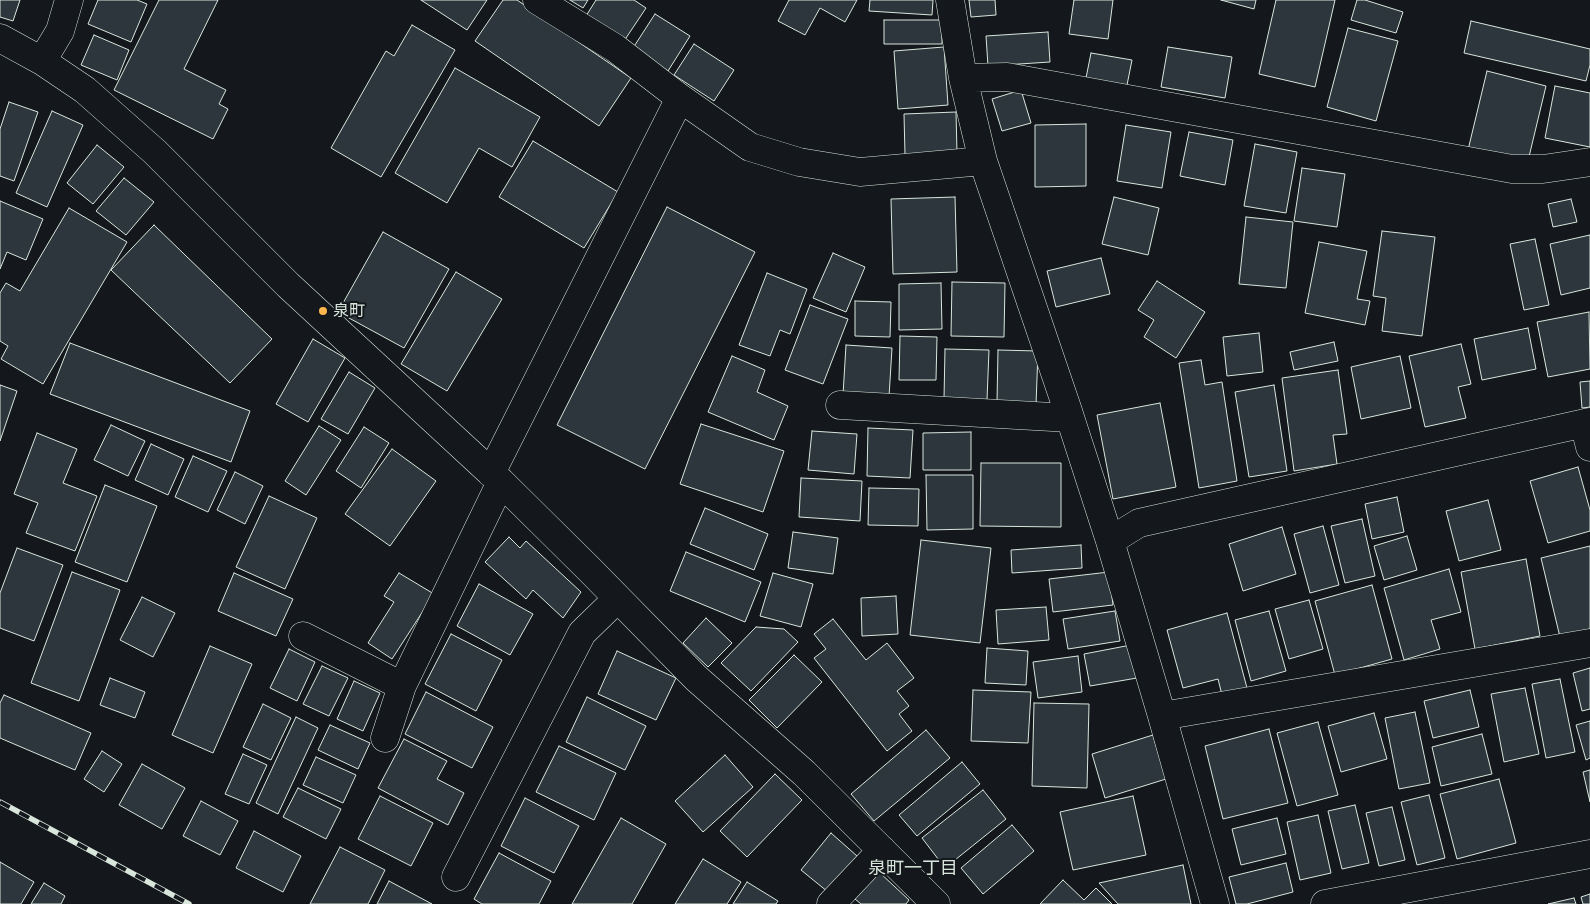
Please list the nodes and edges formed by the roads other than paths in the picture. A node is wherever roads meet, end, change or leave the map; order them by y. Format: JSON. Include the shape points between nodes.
{"nodes":[{"id":1,"x":70,"y":0,"type":"edge"},
{"id":2,"x":537,"y":0,"type":"edge"},
{"id":3,"x":950,"y":0,"type":"edge"},
{"id":4,"x":0,"y":38,"type":"edge"},
{"id":5,"x":42,"y":61,"type":"junction"},
{"id":6,"x":963,"y":78,"type":"junction"},
{"id":7,"x":680,"y":98,"type":"junction"},
{"id":8,"x":983,"y":161,"type":"junction"},
{"id":9,"x":1590,"y":162,"type":"edge"},
{"id":10,"x":840,"y":405,"type":"dead end"},
{"id":11,"x":1070,"y":418,"type":"junction"},
{"id":12,"x":1588,"y":431,"type":"edge"},
{"id":13,"x":496,"y":477,"type":"junction"},
{"id":14,"x":1110,"y":541,"type":"junction"},
{"id":15,"x":618,"y":598,"type":"junction"},
{"id":16,"x":304,"y":636,"type":"dead end"},
{"id":17,"x":1590,"y":643,"type":"edge"},
{"id":18,"x":402,"y":686,"type":"junction"},
{"id":19,"x":1162,"y":716,"type":"junction"},
{"id":20,"x":385,"y":738,"type":"dead end"},
{"id":21,"x":882,"y":850,"type":"junction"},
{"id":22,"x":1590,"y":854,"type":"edge"},
{"id":23,"x":456,"y":877,"type":"dead end"},
{"id":24,"x":831,"y":904,"type":"edge"},
{"id":25,"x":936,"y":904,"type":"edge"},
{"id":26,"x":1216,"y":904,"type":"edge"},
{"id":27,"x":1325,"y":904,"type":"edge"}],
"edges":[{"from":1,"to":5,"type":"street","via":[[60,31]]},
{"from":2,"to":7,"type":"street","via":[[615,48]]},
{"from":3,"to":6,"type":"street"},
{"from":4,"to":5,"type":"street"},
{"from":5,"to":13,"type":"street","via":[[85,90],[148,146],[288,284]]},
{"from":6,"to":8,"type":"street"},
{"from":6,"to":9,"type":"street","via":[[1007,77],[1512,169],[1543,169]]},
{"from":7,"to":8,"type":"street","via":[[750,147],[798,162],[860,172]]},
{"from":7,"to":13,"type":"street"},
{"from":8,"to":11,"type":"street"},
{"from":10,"to":11,"type":"street"},
{"from":11,"to":14,"type":"street"},
{"from":12,"to":14,"type":"street","via":[[1139,523]]},
{"from":13,"to":15,"type":"street"},
{"from":13,"to":18,"type":"street"},
{"from":14,"to":19,"type":"street"},
{"from":15,"to":21,"type":"street","via":[[696,678],[804,773]]},
{"from":15,"to":23,"type":"street","via":[[582,633]]},
{"from":16,"to":18,"type":"street"},
{"from":17,"to":19,"type":"street"},
{"from":18,"to":20,"type":"street"},
{"from":19,"to":26,"type":"street"},
{"from":21,"to":24,"type":"street"},
{"from":21,"to":25,"type":"street"},
{"from":22,"to":27,"type":"street"}]}
